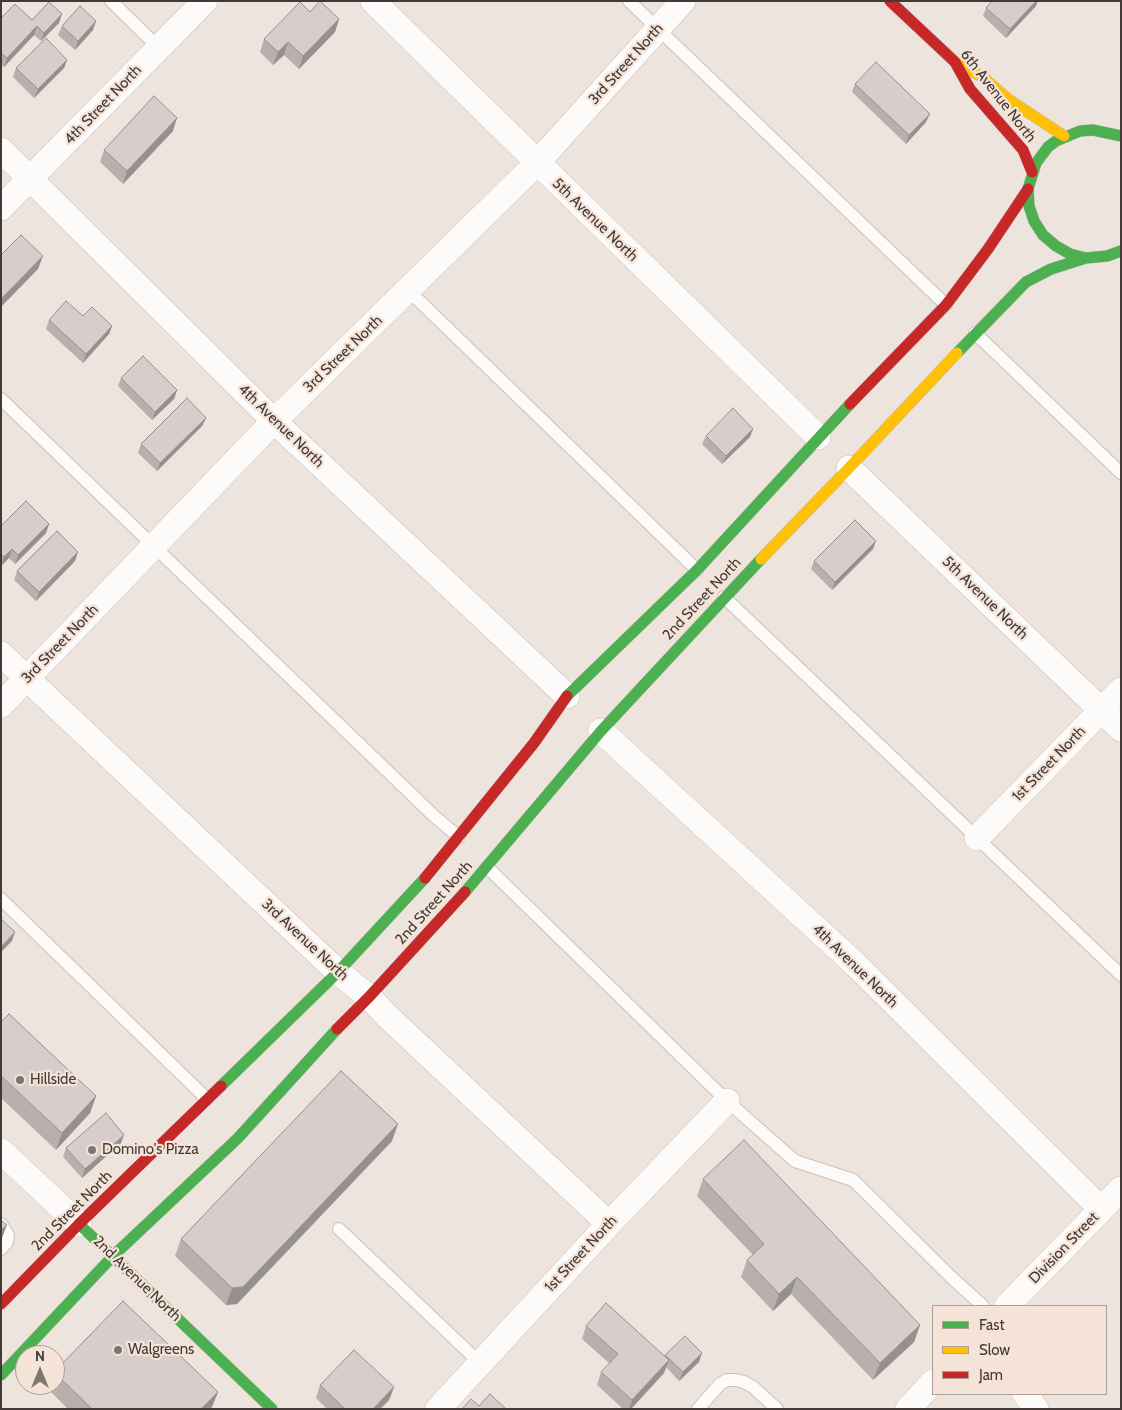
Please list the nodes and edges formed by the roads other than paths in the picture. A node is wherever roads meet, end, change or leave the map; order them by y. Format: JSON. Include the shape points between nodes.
{"nodes":[{"id":1,"x":111,"y":1,"type":"edge"},
{"id":2,"x":204,"y":1,"type":"edge"},
{"id":3,"x":372,"y":1,"type":"edge"},
{"id":4,"x":629,"y":1,"type":"edge"},
{"id":5,"x":683,"y":1,"type":"edge"},
{"id":6,"x":890,"y":1,"type":"edge"},
{"id":7,"x":657,"y":30,"type":"junction"},
{"id":8,"x":159,"y":48,"type":"junction"},
{"id":9,"x":955,"y":62,"type":"junction"},
{"id":10,"x":1107,"y":123,"type":"dead end"},
{"id":11,"x":1080,"y":131,"type":"junction"},
{"id":12,"x":1064,"y":136,"type":"junction"},
{"id":13,"x":1121,"y":136,"type":"edge"},
{"id":14,"x":1,"y":150,"type":"edge"},
{"id":15,"x":537,"y":163,"type":"junction"},
{"id":16,"x":1032,"y":172,"type":"junction"},
{"id":17,"x":31,"y":178,"type":"junction"},
{"id":18,"x":1028,"y":189,"type":"junction"},
{"id":19,"x":1,"y":208,"type":"edge"},
{"id":20,"x":1121,"y":251,"type":"edge"},
{"id":21,"x":1107,"y":256,"type":"junction"},
{"id":22,"x":1086,"y":258,"type":"junction"},
{"id":23,"x":1121,"y":263,"type":"edge"},
{"id":24,"x":408,"y":290,"type":"junction"},
{"id":25,"x":946,"y":305,"type":"junction"},
{"id":26,"x":976,"y":333,"type":"junction"},
{"id":27,"x":1,"y":398,"type":"edge"},
{"id":28,"x":274,"y":421,"type":"junction"},
{"id":29,"x":818,"y":437,"type":"junction"},
{"id":30,"x":849,"y":468,"type":"junction"},
{"id":31,"x":1121,"y":473,"type":"edge"},
{"id":32,"x":154,"y":546,"type":"junction"},
{"id":33,"x":697,"y":570,"type":"junction"},
{"id":34,"x":724,"y":597,"type":"junction"},
{"id":35,"x":1,"y":654,"type":"edge"},
{"id":36,"x":26,"y":679,"type":"junction"},
{"id":37,"x":1121,"y":690,"type":"edge"},
{"id":38,"x":567,"y":696,"type":"junction"},
{"id":39,"x":1,"y":706,"type":"edge"},
{"id":40,"x":1101,"y":710,"type":"junction"},
{"id":41,"x":1121,"y":729,"type":"edge"},
{"id":42,"x":601,"y":731,"type":"junction"},
{"id":43,"x":459,"y":837,"type":"junction"},
{"id":44,"x":977,"y":838,"type":"junction"},
{"id":45,"x":487,"y":867,"type":"junction"},
{"id":46,"x":1,"y":898,"type":"edge"},
{"id":47,"x":338,"y":972,"type":"junction"},
{"id":48,"x":1121,"y":975,"type":"edge"},
{"id":49,"x":369,"y":997,"type":"junction"},
{"id":50,"x":207,"y":1099,"type":"junction"},
{"id":51,"x":727,"y":1101,"type":"junction"},
{"id":52,"x":1,"y":1151,"type":"edge"},
{"id":53,"x":1121,"y":1189,"type":"edge"},
{"id":54,"x":1102,"y":1209,"type":"junction"},
{"id":55,"x":1,"y":1224,"type":"edge"},
{"id":56,"x":79,"y":1224,"type":"junction"},
{"id":57,"x":609,"y":1224,"type":"junction"},
{"id":58,"x":339,"y":1229,"type":"dead end"},
{"id":59,"x":1,"y":1249,"type":"edge"},
{"id":60,"x":113,"y":1256,"type":"junction"},
{"id":61,"x":1,"y":1304,"type":"edge"},
{"id":62,"x":982,"y":1305,"type":"edge"},
{"id":63,"x":1008,"y":1305,"type":"edge"},
{"id":64,"x":480,"y":1363,"type":"junction"},
{"id":65,"x":1,"y":1375,"type":"edge"},
{"id":66,"x":932,"y":1383,"type":"edge"},
{"id":67,"x":1026,"y":1395,"type":"edge"},
{"id":68,"x":272,"y":1409,"type":"edge"},
{"id":69,"x":438,"y":1409,"type":"edge"},
{"id":70,"x":698,"y":1409,"type":"edge"},
{"id":71,"x":777,"y":1409,"type":"edge"},
{"id":72,"x":908,"y":1409,"type":"edge"},
{"id":73,"x":1036,"y":1409,"type":"edge"}],
"edges":[{"from":1,"to":8,"type":"lane"},
{"from":2,"to":8,"type":"street","name":"4th Street North"},
{"from":3,"to":15,"type":"street","name":"5th Avenue North"},
{"from":4,"to":7,"type":"lane"},
{"from":5,"to":7,"type":"street","name":"3rd Street North"},
{"from":6,"to":9,"type":"main road","name":"6th Avenue North"},
{"from":7,"to":15,"type":"street","name":"3rd Street North"},
{"from":7,"to":25,"type":"lane"},
{"from":8,"to":17,"type":"street","name":"4th Street North"},
{"from":9,"to":12,"type":"main road","via":[[984,78],[1008,99]]},
{"from":9,"to":16,"type":"main road","name":"6th Avenue North","via":[[970,89],[1023,150]]},
{"from":10,"to":11,"type":"main road"},
{"from":11,"to":12,"type":"main road"},
{"from":11,"to":13,"type":"main road","via":[[1093,130]]},
{"from":12,"to":16,"type":"main road","via":[[1048,148]]},
{"from":14,"to":17,"type":"street","name":"4th Avenue North"},
{"from":15,"to":24,"type":"street","name":"3rd Street North"},
{"from":15,"to":29,"type":"street","name":"5th Avenue North"},
{"from":16,"to":18,"type":"main road"},
{"from":17,"to":19,"type":"street","name":"4th Street North"},
{"from":17,"to":28,"type":"street","name":"4th Avenue North"},
{"from":18,"to":22,"type":"main road","via":[[1034,221],[1044,235],[1070,254]]},
{"from":18,"to":25,"type":"main road","name":"2nd Street North"},
{"from":20,"to":21,"type":"main road"},
{"from":21,"to":22,"type":"main road"},
{"from":21,"to":23,"type":"main road"},
{"from":22,"to":26,"type":"main road","name":"2nd Street North","via":[[1051,269],[1026,282]]},
{"from":24,"to":28,"type":"street","name":"3rd Street North"},
{"from":24,"to":33,"type":"lane"},
{"from":25,"to":29,"type":"main road","name":"2nd Street North"},
{"from":26,"to":30,"type":"main road","name":"2nd Street North"},
{"from":26,"to":31,"type":"lane"},
{"from":27,"to":32,"type":"lane"},
{"from":28,"to":32,"type":"street","name":"3rd Street North"},
{"from":28,"to":38,"type":"street","name":"4th Avenue North"},
{"from":29,"to":33,"type":"main road","name":"2nd Street North"},
{"from":30,"to":34,"type":"main road","name":"2nd Street North"},
{"from":30,"to":40,"type":"street","name":"5th Avenue North"},
{"from":32,"to":36,"type":"street","name":"3rd Street North"},
{"from":32,"to":43,"type":"lane"},
{"from":33,"to":38,"type":"main road","name":"2nd Street North"},
{"from":34,"to":42,"type":"main road","name":"2nd Street North"},
{"from":34,"to":44,"type":"lane"},
{"from":35,"to":36,"type":"street","name":"3rd Avenue North"},
{"from":36,"to":39,"type":"street","name":"3rd Street North"},
{"from":36,"to":47,"type":"street","name":"3rd Avenue North"},
{"from":37,"to":40,"type":"street","name":"1st Street North"},
{"from":38,"to":43,"type":"main road","name":"2nd Street North"},
{"from":40,"to":41,"type":"street","name":"5th Avenue North"},
{"from":40,"to":44,"type":"street","name":"1st Street North"},
{"from":42,"to":45,"type":"main road","name":"2nd Street North"},
{"from":42,"to":54,"type":"street","name":"4th Avenue North","via":[[856,965]]},
{"from":43,"to":47,"type":"main road","name":"2nd Street North","via":[[436,868]]},
{"from":44,"to":48,"type":"lane"},
{"from":45,"to":49,"type":"main road","name":"2nd Street North"},
{"from":45,"to":51,"type":"lane"},
{"from":46,"to":50,"type":"lane"},
{"from":47,"to":49,"type":"street","name":"3rd Avenue North"},
{"from":47,"to":50,"type":"main road","name":"2nd Street North"},
{"from":49,"to":57,"type":"street","name":"3rd Avenue North"},
{"from":49,"to":60,"type":"main road","name":"2nd Street North","via":[[238,1138]]},
{"from":50,"to":56,"type":"main road","name":"2nd Street North"},
{"from":51,"to":57,"type":"street","name":"1st Street North"},
{"from":51,"to":62,"type":"lane","via":[[795,1162],[853,1180]]},
{"from":52,"to":56,"type":"street","name":"2nd Avenue North"},
{"from":53,"to":54,"type":"street","name":"Division Street"},
{"from":54,"to":63,"type":"street","name":"Division Street"},
{"from":55,"to":59,"type":"lane","via":[[8,1235]]},
{"from":56,"to":60,"type":"main road","name":"2nd Avenue North"},
{"from":56,"to":61,"type":"main road","name":"2nd Street North"},
{"from":57,"to":64,"type":"street","name":"1st Street North"},
{"from":58,"to":64,"type":"lane"},
{"from":60,"to":65,"type":"main road","name":"2nd Street North"},
{"from":60,"to":68,"type":"main road","name":"2nd Avenue North"},
{"from":64,"to":69,"type":"street","name":"1st Street North"},
{"from":66,"to":72,"type":"street"},
{"from":67,"to":73,"type":"street"},
{"from":70,"to":71,"type":"lane","via":[[720,1384],[736,1380],[754,1387]]}]}
